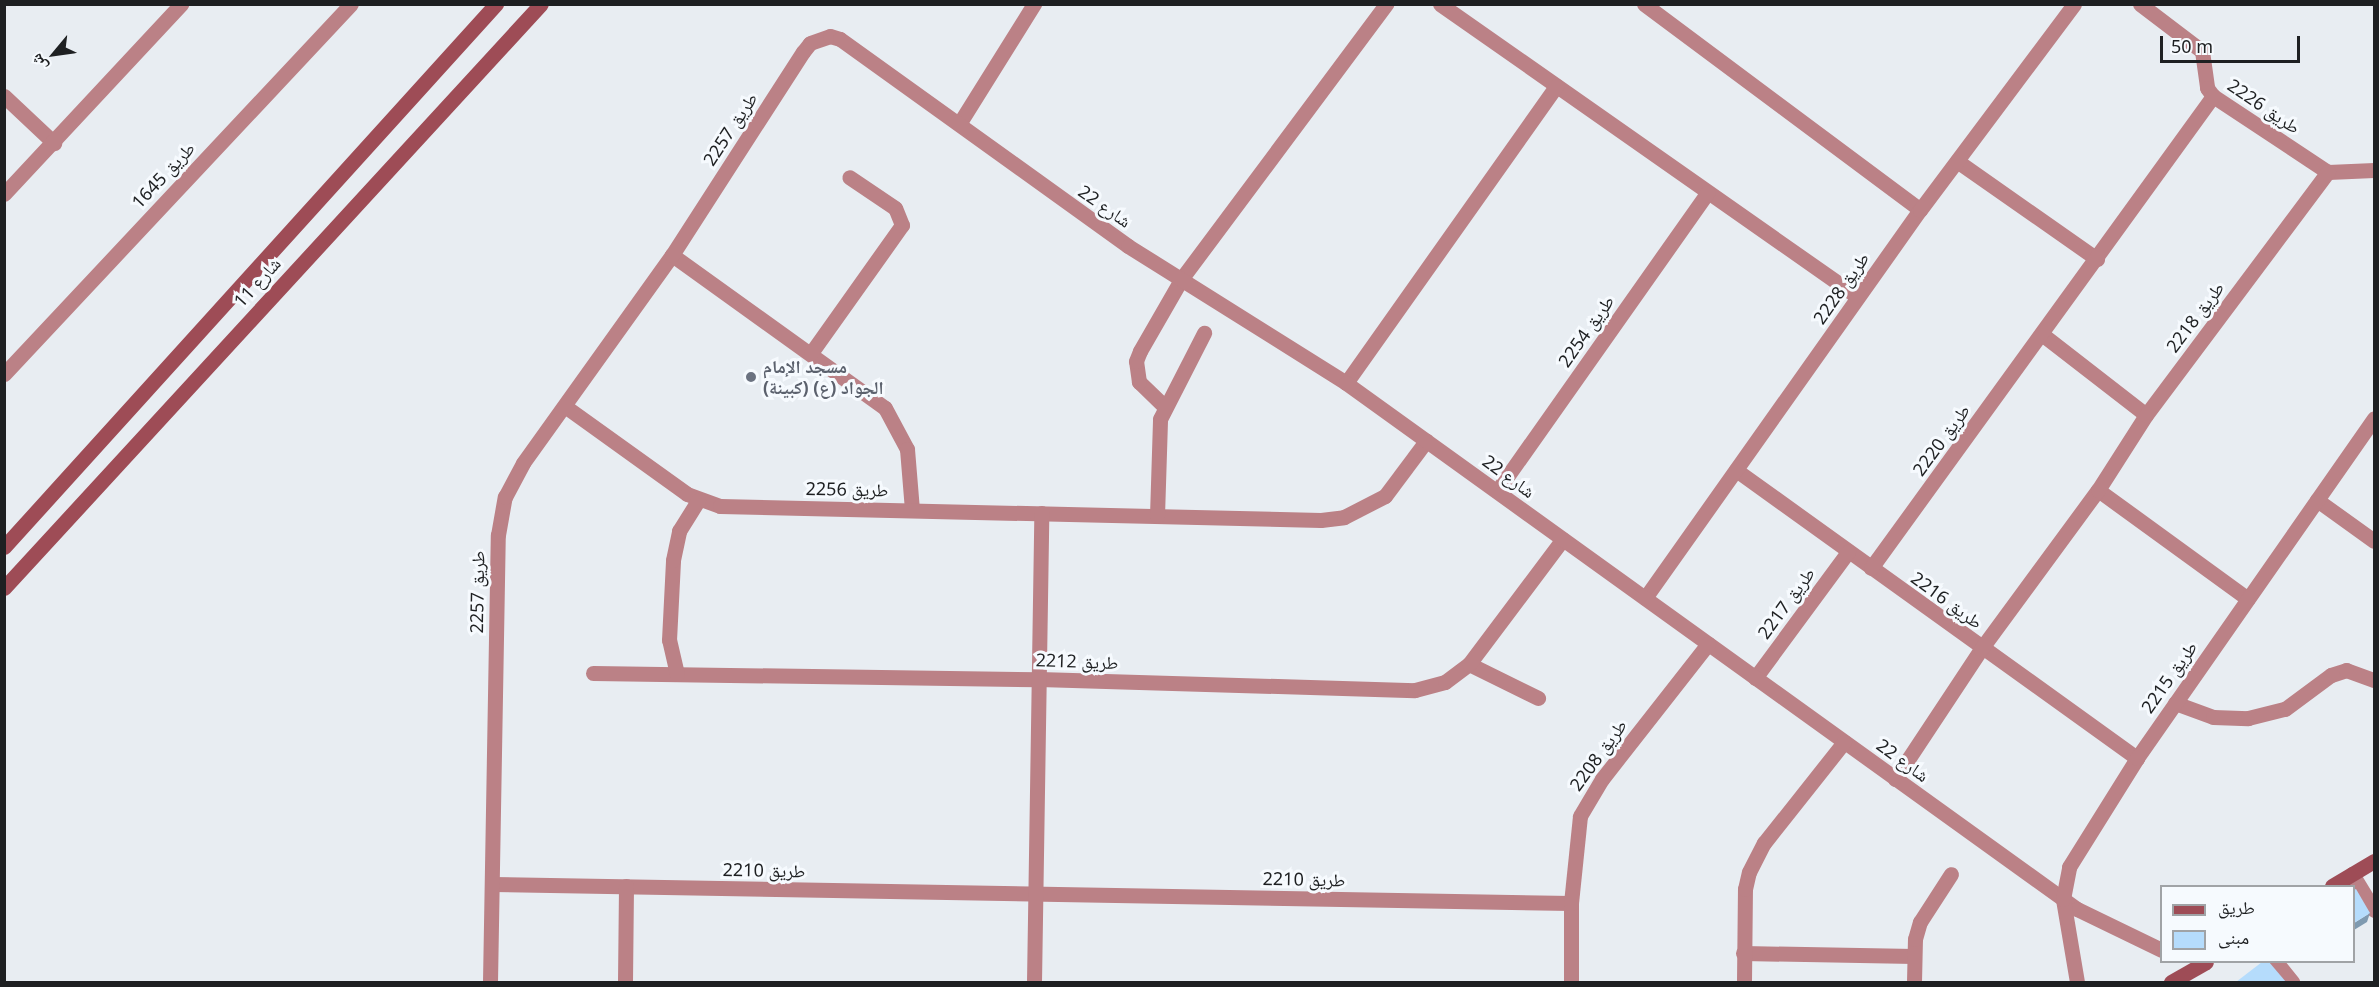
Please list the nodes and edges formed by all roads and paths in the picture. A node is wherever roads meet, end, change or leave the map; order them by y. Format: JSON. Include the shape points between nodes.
{"nodes":[{"id":1,"x":181,"y":4,"type":"edge"},
{"id":2,"x":351,"y":4,"type":"edge"},
{"id":3,"x":496,"y":4,"type":"edge"},
{"id":4,"x":541,"y":4,"type":"edge"},
{"id":5,"x":1034,"y":4,"type":"edge"},
{"id":6,"x":1386,"y":4,"type":"edge"},
{"id":7,"x":1440,"y":4,"type":"edge"},
{"id":8,"x":1644,"y":4,"type":"edge"},
{"id":9,"x":2074,"y":4,"type":"edge"},
{"id":10,"x":2140,"y":4,"type":"edge"},
{"id":11,"x":830,"y":36,"type":"joint"},
{"id":12,"x":1556,"y":86,"type":"junction"},
{"id":13,"x":4,"y":96,"type":"edge"},
{"id":14,"x":2213,"y":96,"type":"junction"},
{"id":15,"x":959,"y":124,"type":"junction"},
{"id":16,"x":54,"y":143,"type":"junction"},
{"id":17,"x":1958,"y":162,"type":"junction"},
{"id":18,"x":2374,"y":170,"type":"edge"},
{"id":19,"x":2328,"y":172,"type":"junction"},
{"id":20,"x":849,"y":177,"type":"dead end"},
{"id":21,"x":1707,"y":193,"type":"junction"},
{"id":22,"x":4,"y":194,"type":"edge"},
{"id":23,"x":1920,"y":210,"type":"junction"},
{"id":24,"x":672,"y":255,"type":"junction"},
{"id":25,"x":2097,"y":259,"type":"junction"},
{"id":26,"x":1182,"y":278,"type":"junction"},
{"id":27,"x":1858,"y":297,"type":"junction"},
{"id":28,"x":1204,"y":333,"type":"dead end"},
{"id":29,"x":2043,"y":335,"type":"junction"},
{"id":30,"x":811,"y":353,"type":"junction"},
{"id":31,"x":4,"y":375,"type":"edge"},
{"id":32,"x":1346,"y":383,"type":"junction"},
{"id":33,"x":1164,"y":406,"type":"junction"},
{"id":34,"x":566,"y":407,"type":"junction"},
{"id":35,"x":2146,"y":415,"type":"junction"},
{"id":36,"x":2374,"y":418,"type":"edge"},
{"id":37,"x":1426,"y":441,"type":"junction"},
{"id":38,"x":1736,"y":470,"type":"junction"},
{"id":39,"x":2098,"y":490,"type":"junction"},
{"id":40,"x":1497,"y":491,"type":"junction"},
{"id":41,"x":698,"y":500,"type":"junction"},
{"id":42,"x":2317,"y":500,"type":"junction"},
{"id":43,"x":912,"y":510,"type":"junction"},
{"id":44,"x":1041,"y":513,"type":"junction"},
{"id":45,"x":1158,"y":516,"type":"junction"},
{"id":46,"x":1563,"y":539,"type":"junction"},
{"id":47,"x":2374,"y":541,"type":"edge"},
{"id":48,"x":4,"y":547,"type":"edge"},
{"id":49,"x":1848,"y":552,"type":"junction"},
{"id":50,"x":1871,"y":568,"type":"junction"},
{"id":51,"x":4,"y":588,"type":"edge"},
{"id":52,"x":1645,"y":598,"type":"junction"},
{"id":53,"x":2248,"y":599,"type":"junction"},
{"id":54,"x":1708,"y":644,"type":"junction"},
{"id":55,"x":1981,"y":649,"type":"junction"},
{"id":56,"x":1469,"y":664,"type":"junction"},
{"id":57,"x":593,"y":673,"type":"dead end"},
{"id":58,"x":677,"y":674,"type":"junction"},
{"id":59,"x":1755,"y":678,"type":"junction"},
{"id":60,"x":1039,"y":679,"type":"junction"},
{"id":61,"x":2374,"y":681,"type":"edge"},
{"id":62,"x":1538,"y":698,"type":"dead end"},
{"id":63,"x":2175,"y":702,"type":"junction"},
{"id":64,"x":1845,"y":742,"type":"junction"},
{"id":65,"x":2137,"y":758,"type":"junction"},
{"id":66,"x":1895,"y":779,"type":"junction"},
{"id":67,"x":2374,"y":861,"type":"edge"},
{"id":68,"x":1951,"y":874,"type":"dead end"},
{"id":69,"x":2352,"y":874,"type":"junction"},
{"id":70,"x":492,"y":884,"type":"junction"},
{"id":71,"x":2333,"y":885,"type":"edge"},
{"id":72,"x":626,"y":886,"type":"junction"},
{"id":73,"x":1036,"y":894,"type":"junction"},
{"id":74,"x":2063,"y":899,"type":"junction"},
{"id":75,"x":1571,"y":903,"type":"junction"},
{"id":76,"x":2374,"y":910,"type":"edge"},
{"id":77,"x":2160,"y":949,"type":"edge"},
{"id":78,"x":1743,"y":953,"type":"junction"},
{"id":79,"x":1914,"y":956,"type":"junction"},
{"id":80,"x":2197,"y":963,"type":"edge"},
{"id":81,"x":2277,"y":963,"type":"edge"},
{"id":82,"x":490,"y":982,"type":"edge"},
{"id":83,"x":625,"y":982,"type":"edge"},
{"id":84,"x":1034,"y":982,"type":"edge"},
{"id":85,"x":1571,"y":982,"type":"edge"},
{"id":86,"x":1744,"y":982,"type":"edge"},
{"id":87,"x":1914,"y":982,"type":"edge"},
{"id":88,"x":2077,"y":982,"type":"edge"},
{"id":89,"x":2171,"y":982,"type":"edge"},
{"id":90,"x":2292,"y":982,"type":"edge"}],
"edges":[{"from":1,"to":16,"type":"street"},
{"from":2,"to":31,"type":"street","name":"طريق 1645"},
{"from":3,"to":48,"type":"street","name":"شارع 11"},
{"from":4,"to":51,"type":"street","name":"شارع 11"},
{"from":5,"to":15,"type":"street"},
{"from":6,"to":26,"type":"street"},
{"from":7,"to":12,"type":"street"},
{"from":8,"to":23,"type":"street"},
{"from":9,"to":17,"type":"street","name":"طريق 2228"},
{"from":10,"to":14,"type":"street","name":"طريق 2226","via":[[2202,51],[2207,88]]},
{"from":11,"to":15,"type":"street","name":"شارع 22","via":[[840,39]]},
{"from":11,"to":24,"type":"street","name":"طريق 2257","via":[[810,43],[803,52]]},
{"from":12,"to":21,"type":"street"},
{"from":12,"to":32,"type":"street"},
{"from":13,"to":16,"type":"street"},
{"from":14,"to":19,"type":"street","name":"طريق 2226"},
{"from":14,"to":25,"type":"street","name":"طريق 2220"},
{"from":15,"to":26,"type":"street","name":"شارع 22","via":[[1128,246]]},
{"from":16,"to":22,"type":"street"},
{"from":17,"to":23,"type":"street","name":"طريق 2228"},
{"from":17,"to":25,"type":"street"},
{"from":18,"to":19,"type":"street"},
{"from":19,"to":35,"type":"street","name":"طريق 2218"},
{"from":20,"to":30,"type":"street","via":[[895,208],[902,225]]},
{"from":21,"to":27,"type":"street"},
{"from":21,"to":40,"type":"street","name":"طريق 2254"},
{"from":23,"to":27,"type":"street","name":"طريق 2228"},
{"from":24,"to":30,"type":"street"},
{"from":24,"to":34,"type":"street","name":"طريق 2257"},
{"from":25,"to":29,"type":"street","name":"طريق 2220"},
{"from":26,"to":32,"type":"street","name":"شارع 22"},
{"from":26,"to":33,"type":"street","via":[[1136,361],[1139,382]]},
{"from":27,"to":38,"type":"street","name":"طريق 2228"},
{"from":28,"to":33,"type":"street"},
{"from":29,"to":35,"type":"street"},
{"from":29,"to":50,"type":"street","name":"طريق 2220"},
{"from":30,"to":43,"type":"street","via":[[867,392],[898,427],[909,461]]},
{"from":32,"to":37,"type":"street","name":"شارع 22"},
{"from":33,"to":45,"type":"street","via":[[1159,432]]},
{"from":34,"to":41,"type":"street","name":"طريق 2256"},
{"from":34,"to":70,"type":"street","name":"طريق 2257","via":[[512,480],[500,516]]},
{"from":35,"to":39,"type":"street","name":"طريق 2218"},
{"from":36,"to":42,"type":"street","name":"طريق 2215"},
{"from":37,"to":40,"type":"street","name":"شارع 22"},
{"from":37,"to":45,"type":"street","name":"طريق 2256","via":[[1384,496],[1344,517],[1321,520]]},
{"from":38,"to":49,"type":"street","name":"طريق 2216"},
{"from":38,"to":52,"type":"street","name":"طريق 2228"},
{"from":39,"to":53,"type":"street"},
{"from":39,"to":55,"type":"street","name":"طريق 2218"},
{"from":40,"to":46,"type":"street","name":"شارع 22"},
{"from":41,"to":43,"type":"street","name":"طريق 2256","via":[[720,506]]},
{"from":41,"to":58,"type":"street","via":[[679,531],[673,560],[669,640]]},
{"from":42,"to":47,"type":"street"},
{"from":42,"to":53,"type":"street","name":"طريق 2215"},
{"from":43,"to":44,"type":"street","name":"طريق 2256"},
{"from":44,"to":45,"type":"street","name":"طريق 2256"},
{"from":44,"to":60,"type":"street"},
{"from":46,"to":52,"type":"street","name":"شارع 22"},
{"from":46,"to":56,"type":"street","name":"طريق 2212"},
{"from":49,"to":50,"type":"street","name":"طريق 2216"},
{"from":49,"to":59,"type":"street","name":"طريق 2217"},
{"from":50,"to":55,"type":"street","name":"طريق 2216"},
{"from":52,"to":54,"type":"street","name":"شارع 22"},
{"from":53,"to":63,"type":"street","name":"طريق 2215"},
{"from":54,"to":59,"type":"street","name":"شارع 22"},
{"from":54,"to":75,"type":"street","name":"طريق 2208","via":[[1589,797],[1576,834]]},
{"from":55,"to":65,"type":"street","name":"طريق 2216"},
{"from":55,"to":66,"type":"street","name":"طريق 2218"},
{"from":56,"to":60,"type":"street","name":"طريق 2212","via":[[1445,682],[1415,690]]},
{"from":56,"to":62,"type":"street"},
{"from":57,"to":58,"type":"street","name":"طريق 2212"},
{"from":58,"to":60,"type":"street","name":"طريق 2212"},
{"from":59,"to":64,"type":"street","name":"شارع 22"},
{"from":60,"to":73,"type":"street"},
{"from":61,"to":63,"type":"street","via":[[2346,670],[2331,675],[2285,709],[2248,718],[2213,717]]},
{"from":63,"to":65,"type":"street","name":"طريق 2215"},
{"from":64,"to":66,"type":"street","name":"شارع 22"},
{"from":64,"to":78,"type":"street","via":[[1756,856],[1745,889]]},
{"from":65,"to":74,"type":"street","name":"طريق 2215","via":[[2069,867]]},
{"from":66,"to":74,"type":"street","name":"شارع 22"},
{"from":67,"to":69,"type":"street"},
{"from":68,"to":79,"type":"street","via":[[1920,922]]},
{"from":69,"to":71,"type":"street"},
{"from":69,"to":76,"type":"street"},
{"from":70,"to":72,"type":"street","name":"طريق 2210"},
{"from":70,"to":82,"type":"street","name":"طريق 2257"},
{"from":72,"to":73,"type":"street","name":"طريق 2210"},
{"from":72,"to":83,"type":"street"},
{"from":73,"to":75,"type":"street","name":"طريق 2210"},
{"from":73,"to":84,"type":"street"},
{"from":74,"to":77,"type":"street","name":"شارع 22","via":[[2096,920]]},
{"from":74,"to":88,"type":"street","name":"طريق 2215"},
{"from":75,"to":85,"type":"street","name":"طريق 2208"},
{"from":78,"to":79,"type":"street"},
{"from":78,"to":86,"type":"street"},
{"from":79,"to":87,"type":"street"},
{"from":80,"to":89,"type":"street"},
{"from":81,"to":90,"type":"street"}]}
